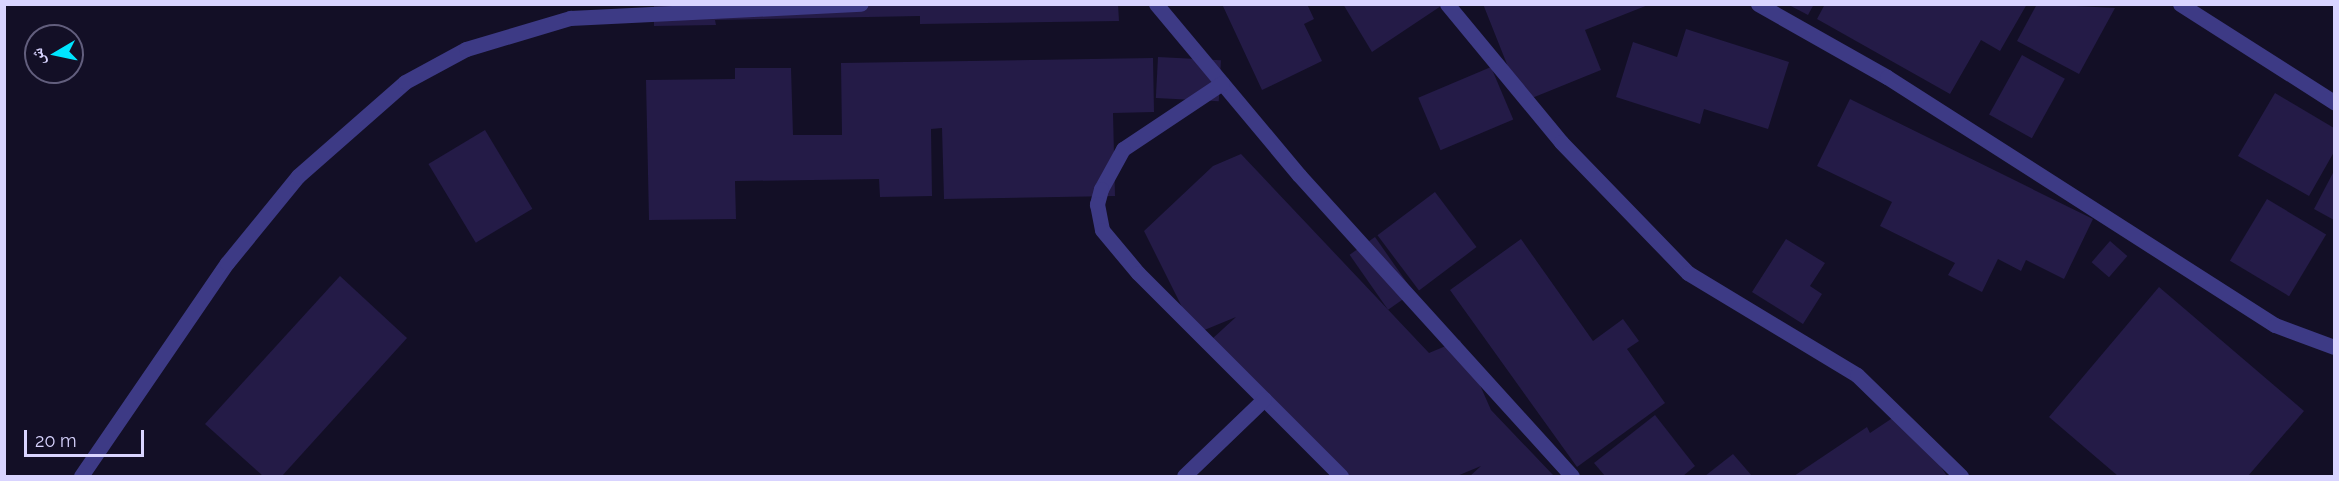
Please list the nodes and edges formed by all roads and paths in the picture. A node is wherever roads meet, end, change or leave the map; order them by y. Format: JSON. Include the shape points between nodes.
{"nodes":[{"id":1,"x":861,"y":4,"type":"edge"},
{"id":2,"x":1156,"y":4,"type":"edge"},
{"id":3,"x":1448,"y":4,"type":"edge"},
{"id":4,"x":1758,"y":4,"type":"edge"},
{"id":5,"x":2180,"y":4,"type":"edge"},
{"id":6,"x":1222,"y":83,"type":"junction"},
{"id":7,"x":2334,"y":102,"type":"edge"},
{"id":8,"x":2334,"y":347,"type":"edge"},
{"id":9,"x":1264,"y":399,"type":"junction"},
{"id":10,"x":81,"y":477,"type":"edge"},
{"id":11,"x":1184,"y":477,"type":"edge"},
{"id":12,"x":1341,"y":477,"type":"edge"},
{"id":13,"x":1572,"y":477,"type":"edge"},
{"id":14,"x":1961,"y":477,"type":"edge"}],
"edges":[{"from":1,"to":10,"type":"street","via":[[570,18],[466,49],[405,82],[290,184],[227,263]]},
{"from":2,"to":6,"type":"street"},
{"from":3,"to":14,"type":"street","via":[[1561,142],[1688,273],[1857,375]]},
{"from":4,"to":8,"type":"street","via":[[1907,90],[2275,324]]},
{"from":5,"to":7,"type":"street"},
{"from":6,"to":9,"type":"street","via":[[1123,149],[1108,169],[1097,204],[1099,217],[1120,254]]},
{"from":6,"to":13,"type":"street","via":[[1299,175]]},
{"from":9,"to":11,"type":"street"},
{"from":9,"to":12,"type":"street"}]}
